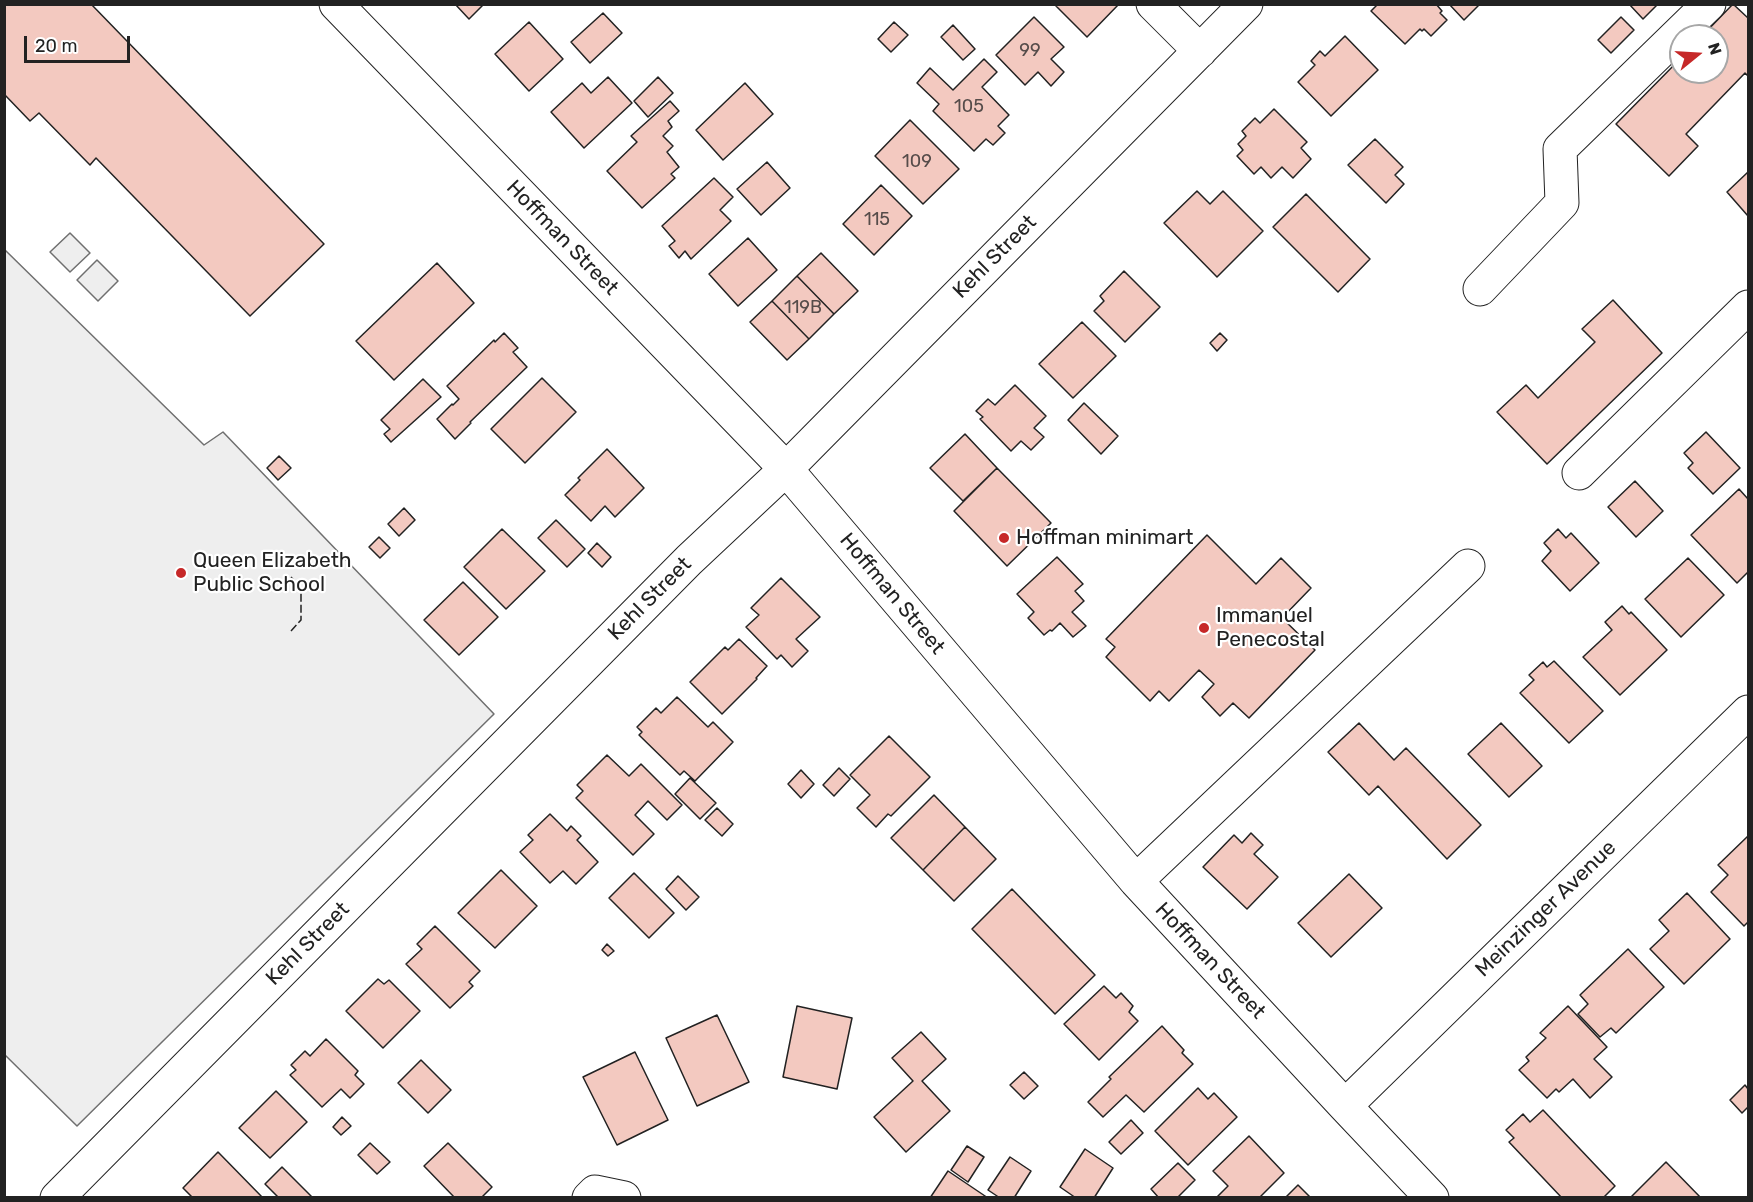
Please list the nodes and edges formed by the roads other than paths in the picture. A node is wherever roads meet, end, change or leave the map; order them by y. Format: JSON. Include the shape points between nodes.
{"nodes":[{"id":1,"x":336,"y":4,"type":"edge"},
{"id":2,"x":1153,"y":4,"type":"edge"},
{"id":3,"x":1246,"y":4,"type":"edge"},
{"id":4,"x":1708,"y":4,"type":"edge"},
{"id":5,"x":1200,"y":51,"type":"junction"},
{"id":6,"x":1480,"y":289,"type":"dead end"},
{"id":7,"x":1749,"y":307,"type":"edge"},
{"id":8,"x":786,"y":469,"type":"junction"},
{"id":9,"x":1579,"y":473,"type":"dead end"},
{"id":10,"x":1468,"y":566,"type":"dead end"},
{"id":11,"x":1749,"y":712,"type":"edge"},
{"id":12,"x":1136,"y":881,"type":"junction"},
{"id":13,"x":1345,"y":1106,"type":"junction"},
{"id":14,"x":57,"y":1197,"type":"edge"},
{"id":15,"x":589,"y":1197,"type":"edge"},
{"id":16,"x":624,"y":1197,"type":"edge"},
{"id":17,"x":1432,"y":1197,"type":"edge"}],
"edges":[{"from":1,"to":8,"type":"street","name":"Hoffman Street"},
{"from":2,"to":5,"type":"street"},
{"from":3,"to":5,"type":"street","name":"Kehl Street"},
{"from":4,"to":6,"type":"street","via":[[1560,149],[1562,203]]},
{"from":5,"to":8,"type":"street","name":"Kehl Street"},
{"from":7,"to":9,"type":"street"},
{"from":8,"to":12,"type":"street","name":"Hoffman Street"},
{"from":8,"to":14,"type":"street","name":"Kehl Street","via":[[672,576]]},
{"from":10,"to":12,"type":"street"},
{"from":11,"to":13,"type":"street","name":"Meinzinger Avenue"},
{"from":12,"to":13,"type":"street","name":"Hoffman Street"},
{"from":13,"to":17,"type":"street","name":"Hoffman Street"},
{"from":15,"to":16,"type":"street","via":[[595,1192]]}]}
